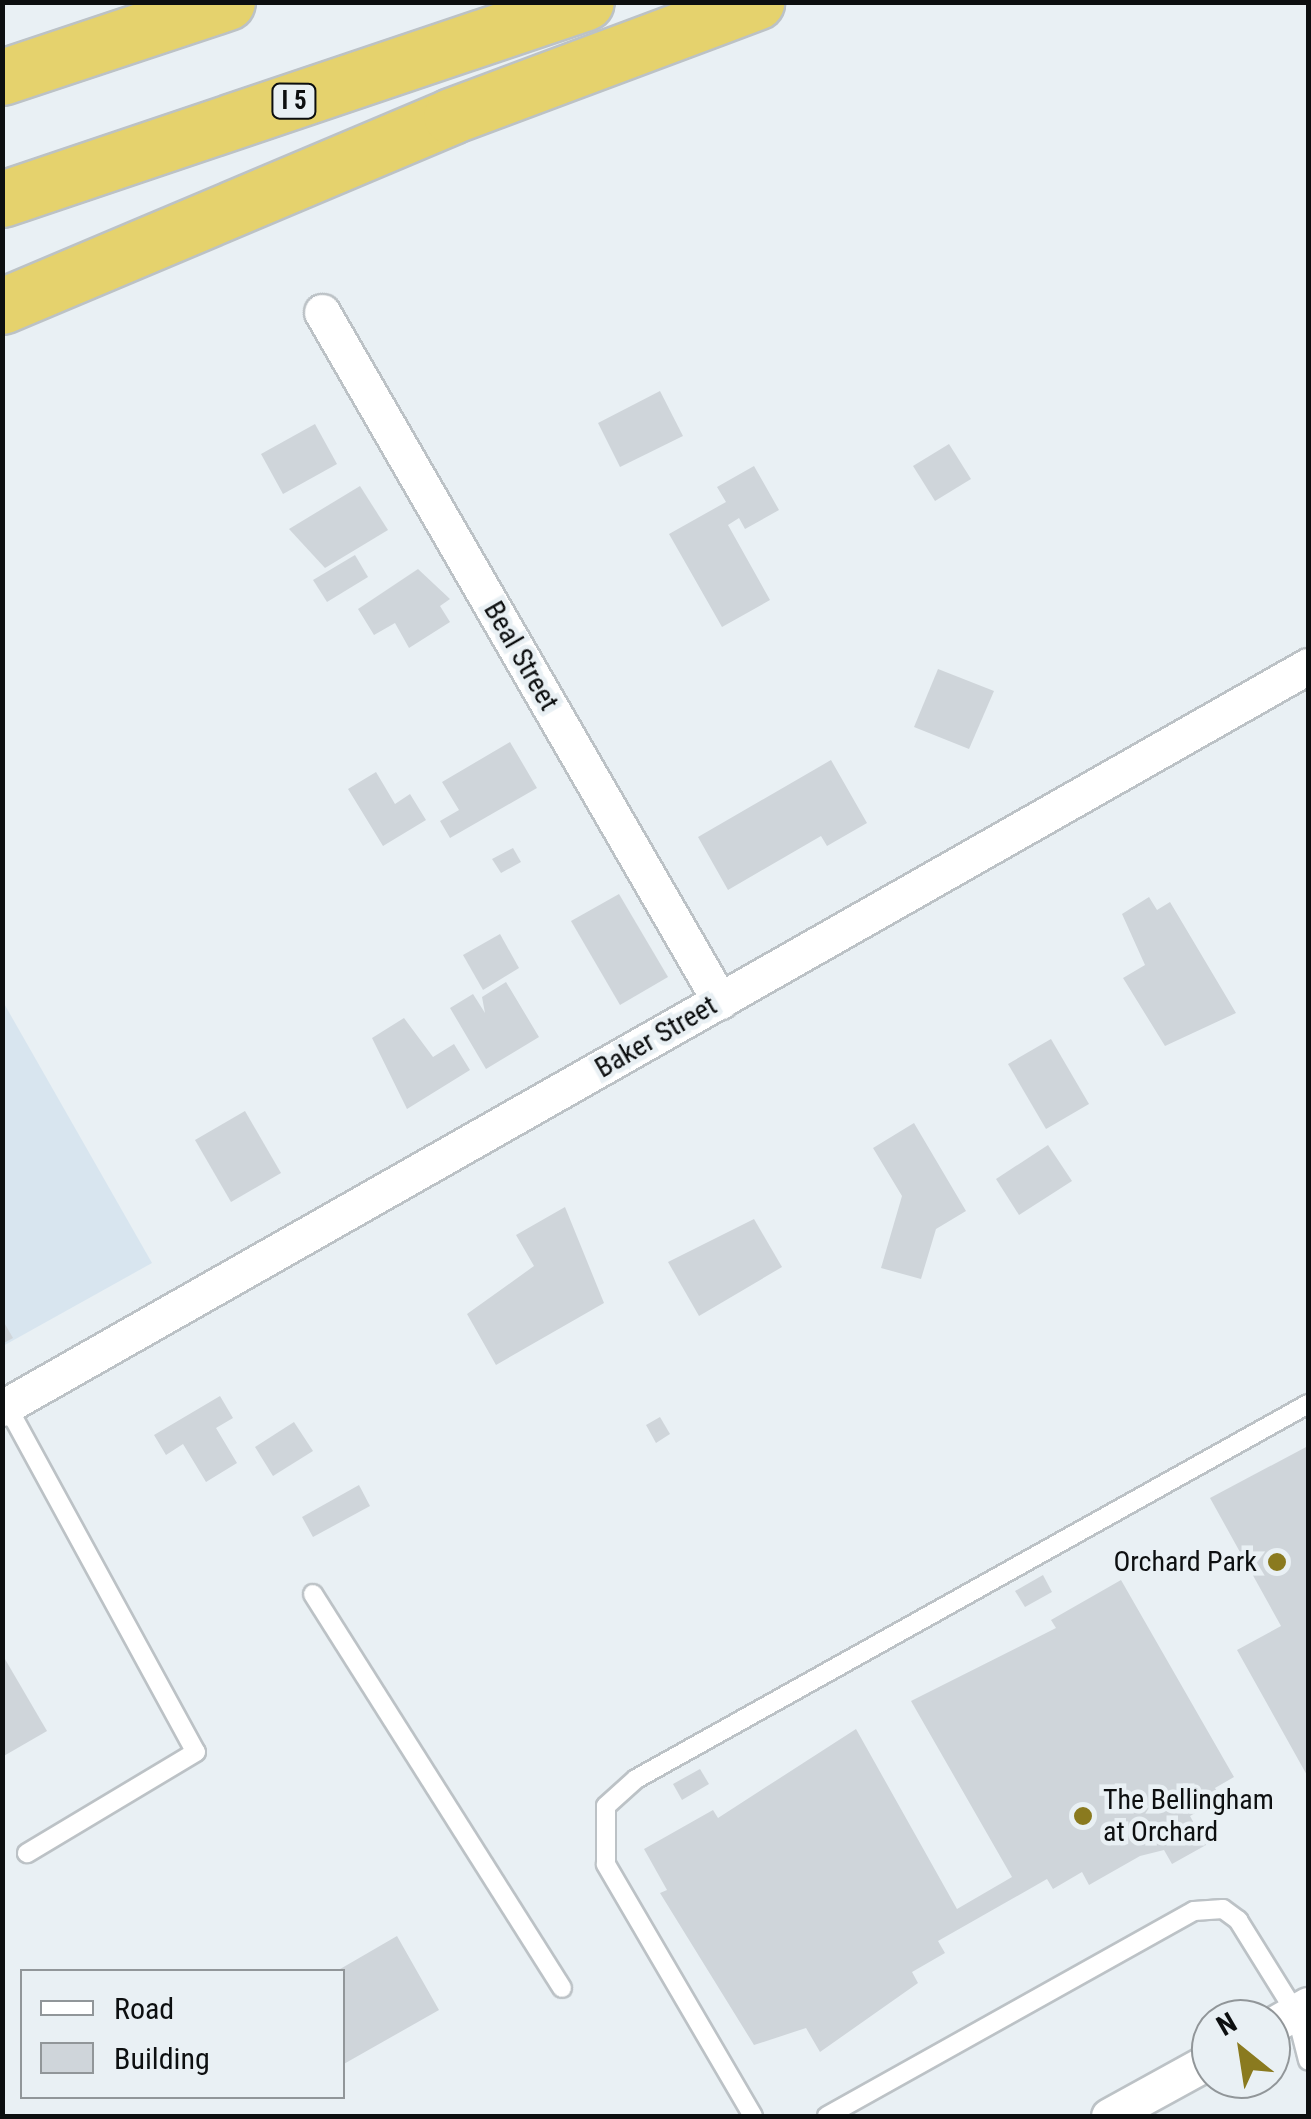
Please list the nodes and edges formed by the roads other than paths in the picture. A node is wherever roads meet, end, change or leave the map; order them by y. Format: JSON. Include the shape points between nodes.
{"nodes":[{"id":1,"x":227,"y":2,"type":"edge"},
{"id":2,"x":586,"y":2,"type":"edge"},
{"id":3,"x":756,"y":2,"type":"edge"},
{"id":4,"x":2,"y":77,"type":"edge"},
{"id":5,"x":2,"y":199,"type":"edge"},
{"id":6,"x":2,"y":306,"type":"edge"},
{"id":7,"x":322,"y":312,"type":"dead end"},
{"id":8,"x":1308,"y":666,"type":"edge"},
{"id":9,"x":720,"y":1001,"type":"junction"},
{"id":10,"x":1308,"y":1404,"type":"edge"},
{"id":11,"x":4,"y":1407,"type":"edge"},
{"id":12,"x":313,"y":1594,"type":"dead end"},
{"id":13,"x":27,"y":1853,"type":"dead end"},
{"id":14,"x":562,"y":1988,"type":"dead end"},
{"id":15,"x":1292,"y":2015,"type":"edge"},
{"id":16,"x":1308,"y":2060,"type":"edge"},
{"id":17,"x":1191,"y":2071,"type":"edge"},
{"id":18,"x":753,"y":2116,"type":"edge"},
{"id":19,"x":827,"y":2116,"type":"edge"},
{"id":20,"x":1109,"y":2116,"type":"edge"}],
"edges":[{"from":1,"to":4,"type":"highway"},
{"from":2,"to":5,"type":"highway","number":"I 5"},
{"from":3,"to":6,"type":"highway","via":[[451,116]]},
{"from":7,"to":9,"type":"street","name":"Beal Street"},
{"from":8,"to":9,"type":"street","name":"Baker Street"},
{"from":9,"to":11,"type":"street","name":"Baker Street"},
{"from":10,"to":18,"type":"lane","via":[[636,1779],[606,1806],[606,1864]]},
{"from":11,"to":13,"type":"lane","via":[[196,1752]]},
{"from":12,"to":14,"type":"lane"},
{"from":15,"to":16,"type":"lane"},
{"from":15,"to":19,"type":"lane","via":[[1238,1920],[1223,1909],[1194,1911]]},
{"from":17,"to":20,"type":"street"}]}
